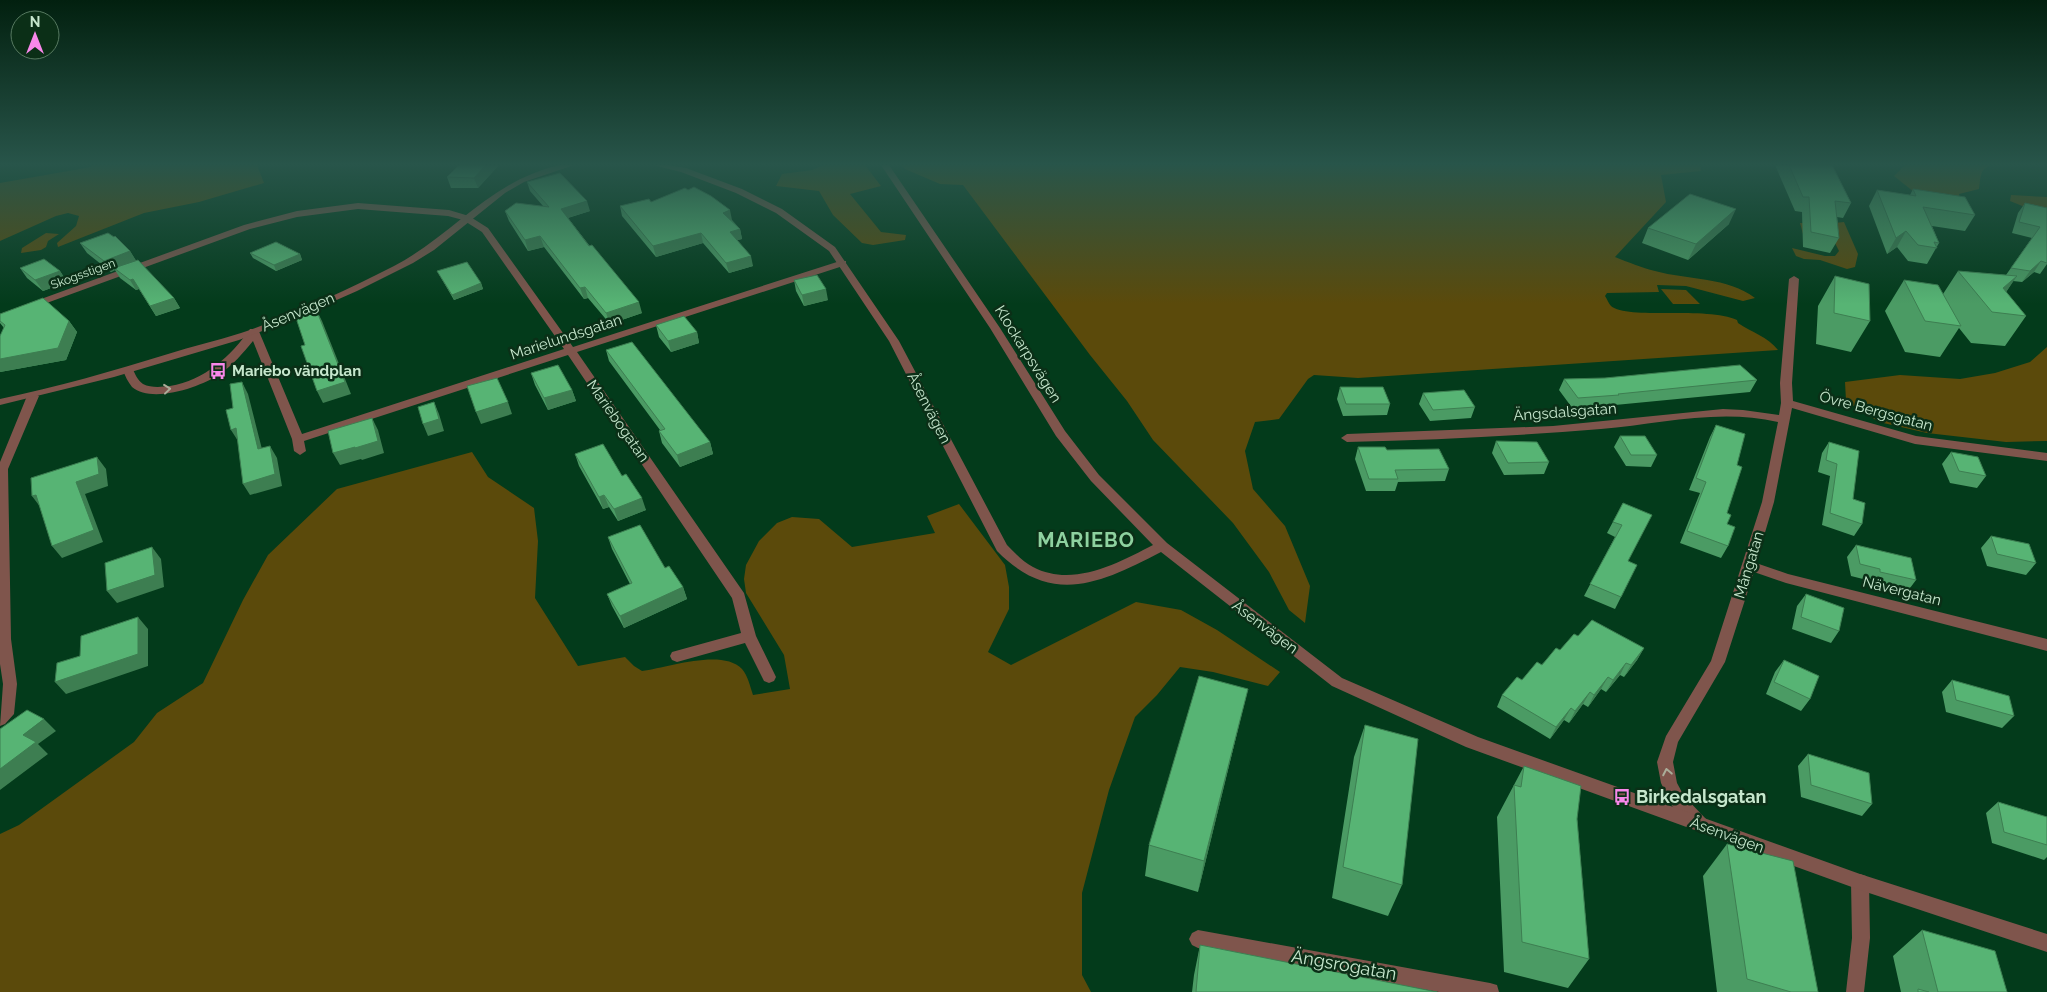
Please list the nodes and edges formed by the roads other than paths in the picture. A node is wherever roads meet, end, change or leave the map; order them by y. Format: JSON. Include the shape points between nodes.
{"nodes":[{"id":1,"x":318,"y":211,"type":"edge"},
{"id":2,"x":418,"y":211,"type":"edge"},
{"id":3,"x":475,"y":211,"type":"edge"},
{"id":4,"x":778,"y":211,"type":"edge"},
{"id":5,"x":916,"y":211,"type":"edge"},
{"id":6,"x":466,"y":218,"type":"junction"},
{"id":7,"x":843,"y":263,"type":"junction"},
{"id":8,"x":1794,"y":279,"type":"dead end"},
{"id":9,"x":0,"y":317,"type":"edge"},
{"id":10,"x":254,"y":331,"type":"junction"},
{"id":11,"x":570,"y":352,"type":"junction"},
{"id":12,"x":128,"y":370,"type":"junction"},
{"id":13,"x":33,"y":396,"type":"junction"},
{"id":14,"x":0,"y":402,"type":"edge"},
{"id":15,"x":1787,"y":402,"type":"junction"},
{"id":16,"x":1783,"y":420,"type":"junction"},
{"id":17,"x":1347,"y":438,"type":"dead end"},
{"id":18,"x":298,"y":439,"type":"junction"},
{"id":19,"x":300,"y":451,"type":"dead end"},
{"id":20,"x":2047,"y":456,"type":"edge"},
{"id":21,"x":1,"y":469,"type":"edge"},
{"id":22,"x":1162,"y":546,"type":"junction"},
{"id":23,"x":1750,"y":566,"type":"junction"},
{"id":24,"x":1,"y":588,"type":"edge"},
{"id":25,"x":749,"y":636,"type":"junction"},
{"id":26,"x":2047,"y":645,"type":"edge"},
{"id":27,"x":677,"y":656,"type":"dead end"},
{"id":28,"x":769,"y":677,"type":"dead end"},
{"id":29,"x":0,"y":720,"type":"edge"},
{"id":30,"x":1702,"y":826,"type":"junction"},
{"id":31,"x":1860,"y":882,"type":"junction"},
{"id":32,"x":1198,"y":939,"type":"dead end"},
{"id":33,"x":2047,"y":943,"type":"edge"},
{"id":34,"x":1490,"y":992,"type":"edge"},
{"id":35,"x":1855,"y":992,"type":"edge"}],
"edges":[{"from":1,"to":9,"type":"street","name":"Skogsstigen","via":[[247,227]]},
{"from":2,"to":6,"type":"street","name":"Skogsstigen"},
{"from":3,"to":6,"type":"street","name":"Åsenvägen"},
{"from":4,"to":7,"type":"street","name":"Åsenvägen","via":[[832,250]]},
{"from":5,"to":22,"type":"street","name":"Klockarpsvägen","via":[[995,328],[1060,433],[1095,478]]},
{"from":6,"to":10,"type":"street","name":"Åsenvägen","via":[[412,260]]},
{"from":6,"to":11,"type":"street","name":"Mariebogatan","via":[[485,230]]},
{"from":7,"to":11,"type":"street","name":"Marielundsgatan"},
{"from":7,"to":22,"type":"street","name":"Åsenvägen","via":[[894,341],[1002,548],[1020,566],[1050,579],[1084,578],[1120,566]]},
{"from":8,"to":15,"type":"street","name":"Mångatan"},
{"from":10,"to":12,"type":"street","name":"Åsenvägen"},
{"from":12,"to":10,"type":"street","one_way":true,"via":[[140,387],[149,390],[177,388],[218,371]]},
{"from":10,"to":18,"type":"street"},
{"from":11,"to":18,"type":"street","name":"Marielundsgatan"},
{"from":11,"to":25,"type":"street","name":"Mariebogatan","via":[[739,597]]},
{"from":12,"to":13,"type":"street","name":"Åsenvägen"},
{"from":13,"to":14,"type":"street","name":"Åsenvägen"},
{"from":13,"to":21,"type":"street"},
{"from":15,"to":16,"type":"street","name":"Mångatan"},
{"from":15,"to":20,"type":"street","name":"Övre Bergsgatan","via":[[1915,440]]},
{"from":16,"to":17,"type":"street","name":"Ängsdalsgatan","via":[[1742,412],[1424,437]]},
{"from":16,"to":23,"type":"street","name":"Mångatan","via":[[1768,502]]},
{"from":18,"to":19,"type":"street"},
{"from":21,"to":24,"type":"street"},
{"from":22,"to":30,"type":"street","name":"Åsenvägen","via":[[1337,682],[1472,742]]},
{"from":23,"to":26,"type":"street","name":"Nävergatan"},
{"from":30,"to":23,"type":"street","name":"Mångatan","one_way":true,"via":[[1678,801],[1669,782],[1665,762],[1671,741],[1718,662]]},
{"from":24,"to":29,"type":"street","via":[[10,684],[6,714]]},
{"from":25,"to":27,"type":"street"},
{"from":25,"to":28,"type":"street","name":"Mariebogatan"},
{"from":30,"to":31,"type":"street","name":"Åsenvägen"},
{"from":31,"to":33,"type":"street","name":"Åsenvägen"},
{"from":31,"to":35,"type":"street","via":[[1861,938]]},
{"from":32,"to":34,"type":"street","name":"Ängsrogatan"}]}
